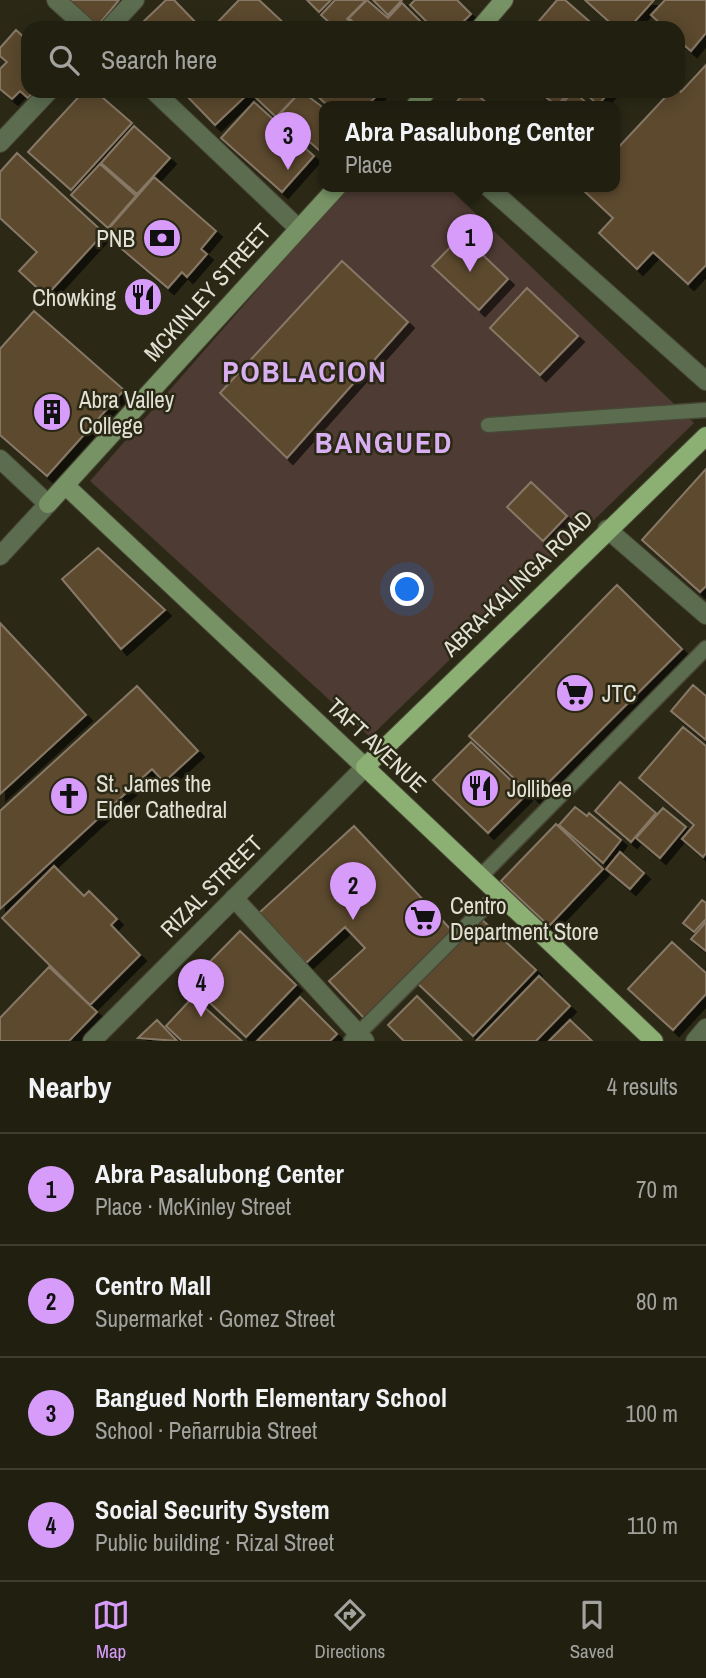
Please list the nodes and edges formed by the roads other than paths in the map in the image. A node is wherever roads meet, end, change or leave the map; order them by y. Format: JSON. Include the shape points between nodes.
{"nodes":[{"id":1,"x":56,"y":0,"type":"edge"},
{"id":2,"x":135,"y":0,"type":"edge"},
{"id":3,"x":504,"y":0,"type":"edge"},
{"id":4,"x":79,"y":21,"type":"edge"},
{"id":5,"x":116,"y":21,"type":"edge"},
{"id":6,"x":486,"y":21,"type":"edge"},
{"id":7,"x":42,"y":98,"type":"edge"},
{"id":8,"x":161,"y":98,"type":"edge"},
{"id":9,"x":0,"y":143,"type":"edge"},
{"id":10,"x":332,"y":192,"type":"edge"},
{"id":11,"x":494,"y":192,"type":"edge"},
{"id":12,"x":299,"y":228,"type":"junction"},
{"id":13,"x":706,"y":381,"type":"edge"},
{"id":14,"x":706,"y":410,"type":"edge"},
{"id":15,"x":488,"y":425,"type":"dead end"},
{"id":16,"x":706,"y":436,"type":"edge"},
{"id":17,"x":0,"y":459,"type":"edge"},
{"id":18,"x":66,"y":485,"type":"junction"},
{"id":19,"x":48,"y":504,"type":"junction"},
{"id":20,"x":607,"y":529,"type":"junction"},
{"id":21,"x":0,"y":556,"type":"edge"},
{"id":22,"x":706,"y":615,"type":"edge"},
{"id":23,"x":706,"y":648,"type":"edge"},
{"id":24,"x":365,"y":766,"type":"junction"},
{"id":25,"x":480,"y":877,"type":"junction"},
{"id":26,"x":498,"y":894,"type":"junction"},
{"id":27,"x":234,"y":898,"type":"junction"},
{"id":28,"x":706,"y":1028,"type":"edge"},
{"id":29,"x":358,"y":1039,"type":"edge"},
{"id":30,"x":92,"y":1041,"type":"edge"},
{"id":31,"x":654,"y":1041,"type":"edge"},
{"id":32,"x":695,"y":1041,"type":"edge"}],
"edges":[{"from":1,"to":4,"type":"street"},
{"from":2,"to":5,"type":"street"},
{"from":3,"to":6,"type":"street"},
{"from":7,"to":9,"type":"street"},
{"from":8,"to":12,"type":"street"},
{"from":10,"to":12,"type":"street","name":"MCKINLEY STREET"},
{"from":11,"to":13,"type":"street"},
{"from":12,"to":18,"type":"street","name":"MCKINLEY STREET"},
{"from":14,"to":15,"type":"lane"},
{"from":16,"to":20,"type":"main road","name":"ABRA-KALINGA ROAD"},
{"from":17,"to":19,"type":"street"},
{"from":18,"to":19,"type":"street","name":"MCKINLEY STREET"},
{"from":18,"to":24,"type":"street","name":"TAFT AVENUE"},
{"from":19,"to":21,"type":"street","name":"MCKINLEY STREET"},
{"from":20,"to":22,"type":"street"},
{"from":20,"to":24,"type":"main road","name":"ABRA-KALINGA ROAD"},
{"from":23,"to":25,"type":"lane"},
{"from":24,"to":25,"type":"main road","name":"TAFT AVENUE"},
{"from":24,"to":27,"type":"street","name":"RIZAL STREET"},
{"from":25,"to":26,"type":"main road","name":"TAFT AVENUE"},
{"from":26,"to":29,"type":"lane"},
{"from":26,"to":31,"type":"main road","name":"TAFT AVENUE"},
{"from":27,"to":29,"type":"street"},
{"from":27,"to":30,"type":"street","name":"RIZAL STREET"},
{"from":28,"to":32,"type":"street"}]}
